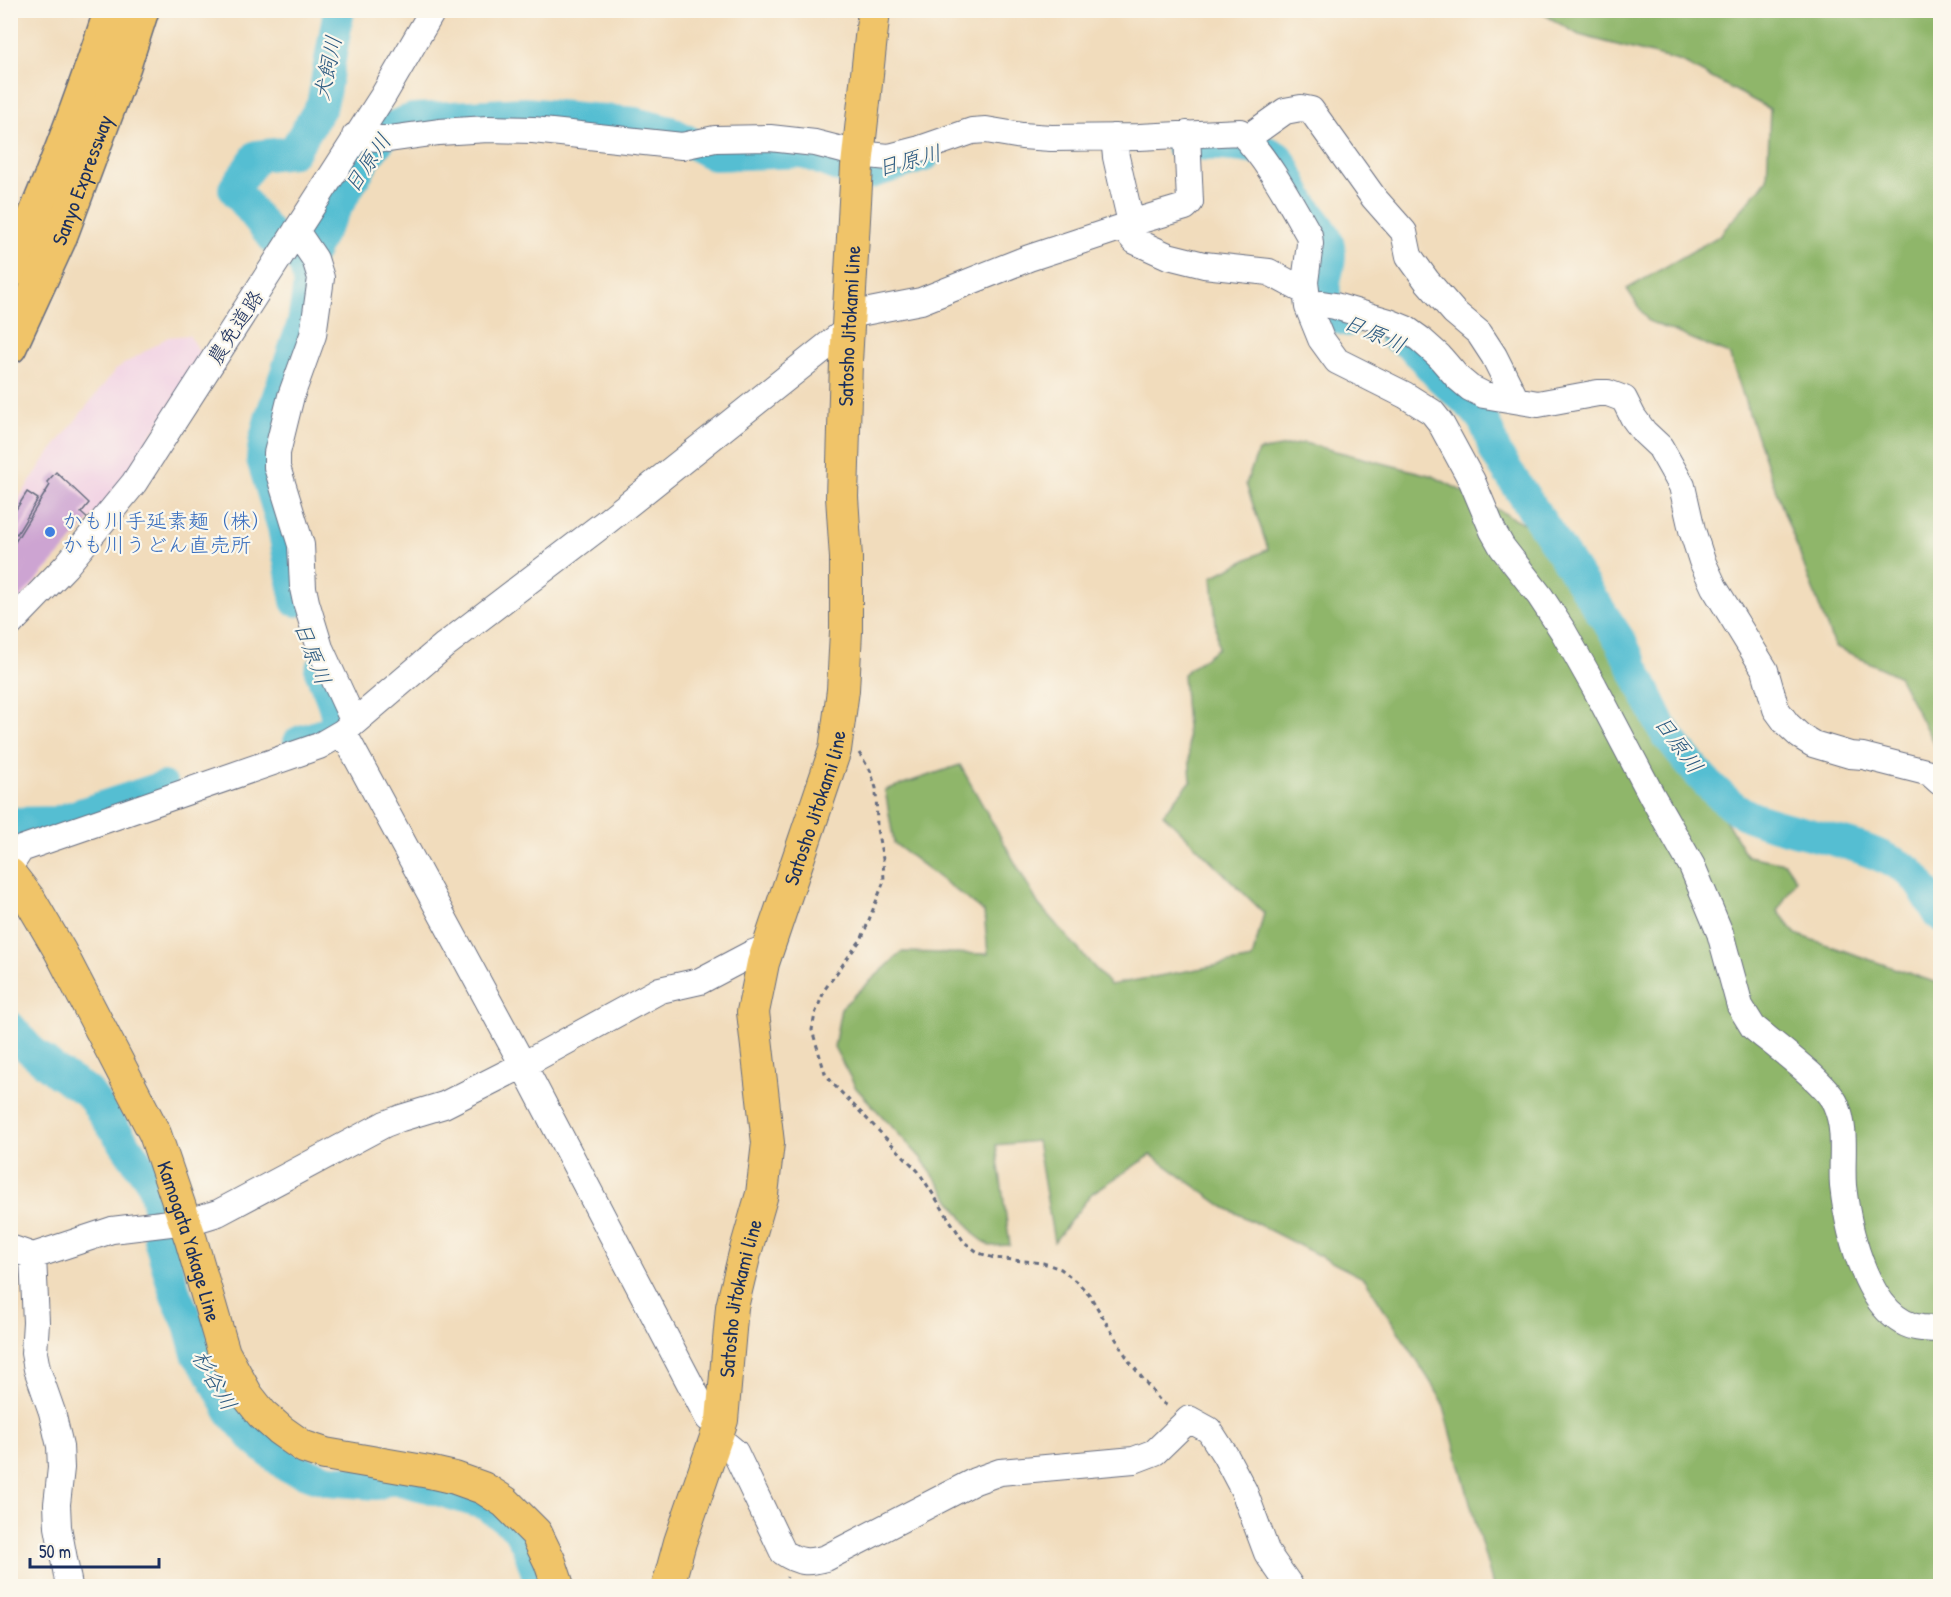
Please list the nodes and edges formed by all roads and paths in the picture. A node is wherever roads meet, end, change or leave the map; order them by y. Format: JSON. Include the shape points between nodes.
{"nodes":[{"id":1,"x":111,"y":10,"type":"edge"},
{"id":2,"x":142,"y":10,"type":"edge"},
{"id":3,"x":433,"y":10,"type":"edge"},
{"id":4,"x":874,"y":10,"type":"edge"},
{"id":5,"x":371,"y":138,"type":"junction"},
{"id":6,"x":1188,"y":141,"type":"junction"},
{"id":7,"x":1115,"y":146,"type":"junction"},
{"id":8,"x":1254,"y":147,"type":"junction"},
{"id":9,"x":857,"y":166,"type":"junction"},
{"id":10,"x":1127,"y":225,"type":"junction"},
{"id":11,"x":297,"y":245,"type":"junction"},
{"id":12,"x":10,"y":272,"type":"edge"},
{"id":13,"x":1318,"y":303,"type":"junction"},
{"id":14,"x":848,"y":322,"type":"junction"},
{"id":15,"x":10,"y":347,"type":"edge"},
{"id":16,"x":1516,"y":400,"type":"junction"},
{"id":17,"x":10,"y":624,"type":"edge"},
{"id":18,"x":348,"y":727,"type":"junction"},
{"id":19,"x":857,"y":744,"type":"dead end"},
{"id":20,"x":1941,"y":782,"type":"edge"},
{"id":21,"x":10,"y":866,"type":"edge"},
{"id":22,"x":10,"y":874,"type":"edge"},
{"id":23,"x":769,"y":947,"type":"junction"},
{"id":24,"x":523,"y":1065,"type":"junction"},
{"id":25,"x":181,"y":1221,"type":"junction"},
{"id":26,"x":22,"y":1252,"type":"edge"},
{"id":27,"x":1941,"y":1328,"type":"edge"},
{"id":28,"x":1189,"y":1419,"type":"junction"},
{"id":29,"x":720,"y":1429,"type":"junction"},
{"id":30,"x":69,"y":1587,"type":"edge"},
{"id":31,"x":558,"y":1587,"type":"edge"},
{"id":32,"x":668,"y":1587,"type":"edge"},
{"id":33,"x":1290,"y":1587,"type":"edge"}],
"edges":[{"from":1,"to":12,"type":"highway","name":"Sanyo Expressway","via":[[31,227]]},
{"from":2,"to":15,"type":"highway","name":"Sanyo Expressway","via":[[59,240]]},
{"from":3,"to":5,"type":"street","name":"農免道路","via":[[383,96]]},
{"from":4,"to":9,"type":"main road","name":"Satosho Jitokami line"},
{"from":5,"to":9,"type":"street","via":[[488,129],[533,129],[692,143],[770,138],[815,143]]},
{"from":5,"to":11,"type":"street","name":"農免道路"},
{"from":6,"to":7,"type":"street"},
{"from":6,"to":8,"type":"street","via":[[1240,132]]},
{"from":6,"to":10,"type":"street","via":[[1190,202]]},
{"from":7,"to":9,"type":"street","via":[[972,131]]},
{"from":7,"to":10,"type":"street"},
{"from":8,"to":13,"type":"street","via":[[1309,235],[1305,282]]},
{"from":8,"to":16,"type":"street","via":[[1285,111],[1311,110],[1374,198],[1404,232],[1409,256],[1427,281],[1479,333]]},
{"from":9,"to":14,"type":"main road","name":"Satosho Jitokami line"},
{"from":10,"to":13,"type":"street","via":[[1135,241],[1168,256],[1204,265],[1269,272]]},
{"from":10,"to":14,"type":"street","via":[[1029,258],[921,302]]},
{"from":11,"to":17,"type":"street","name":"農免道路","via":[[134,483],[66,566]]},
{"from":11,"to":18,"type":"street","via":[[321,278],[313,335],[291,396],[277,467],[301,545],[303,588],[309,613]]},
{"from":13,"to":16,"type":"street","via":[[1406,329],[1470,388],[1490,397]]},
{"from":13,"to":27,"type":"street","via":[[1321,339],[1337,361],[1405,395],[1432,412],[1440,422],[1493,531],[1563,631],[1692,866],[1720,933],[1745,1017],[1814,1078],[1835,1102],[1843,1130],[1843,1184],[1849,1225],[1869,1282],[1886,1307],[1911,1327]]},
{"from":14,"to":18,"type":"street","via":[[606,522],[445,645]]},
{"from":14,"to":23,"type":"main road","name":"Satosho Jitokami line","via":[[842,497],[846,579],[843,690],[836,750]]},
{"from":16,"to":20,"type":"street","via":[[1538,404],[1608,393],[1624,399],[1644,432],[1660,447],[1682,486],[1702,561],[1765,670],[1776,709],[1786,724],[1813,744],[1930,773]]},
{"from":18,"to":21,"type":"street","via":[[320,746],[21,849]]},
{"from":18,"to":24,"type":"street"},
{"from":19,"to":28,"type":"path","via":[[876,788],[884,881],[862,938],[825,990],[814,1014],[812,1030],[825,1072],[918,1171],[964,1242],[994,1258],[1043,1263],[1061,1269],[1089,1294],[1129,1361],[1161,1402]]},
{"from":22,"to":25,"type":"main road","name":"Kamogata Yakage Line","via":[[45,925],[155,1134]]},
{"from":23,"to":24,"type":"street","via":[[700,981],[660,990]]},
{"from":23,"to":29,"type":"main road","name":"Satosho Jitokami line","via":[[753,1012],[768,1143],[762,1194],[732,1307]]},
{"from":24,"to":25,"type":"street","via":[[444,1105],[386,1124],[218,1213]]},
{"from":24,"to":29,"type":"street","via":[[708,1418]]},
{"from":25,"to":26,"type":"street","via":[[112,1230]]},
{"from":25,"to":31,"type":"main road","name":"Kamogata Yakage Line","via":[[224,1353],[262,1414],[304,1447],[429,1472],[483,1488],[505,1502],[536,1533]]},
{"from":26,"to":30,"type":"street","via":[[36,1322],[37,1369],[60,1446],[58,1527]]},
{"from":28,"to":29,"type":"street","via":[[1155,1452],[1134,1460],[1000,1472],[811,1562],[795,1560],[783,1552]]},
{"from":28,"to":33,"type":"street","via":[[1209,1430],[1244,1491],[1266,1553]]},
{"from":29,"to":32,"type":"main road","name":"Satosho Jitokami line"}]}
